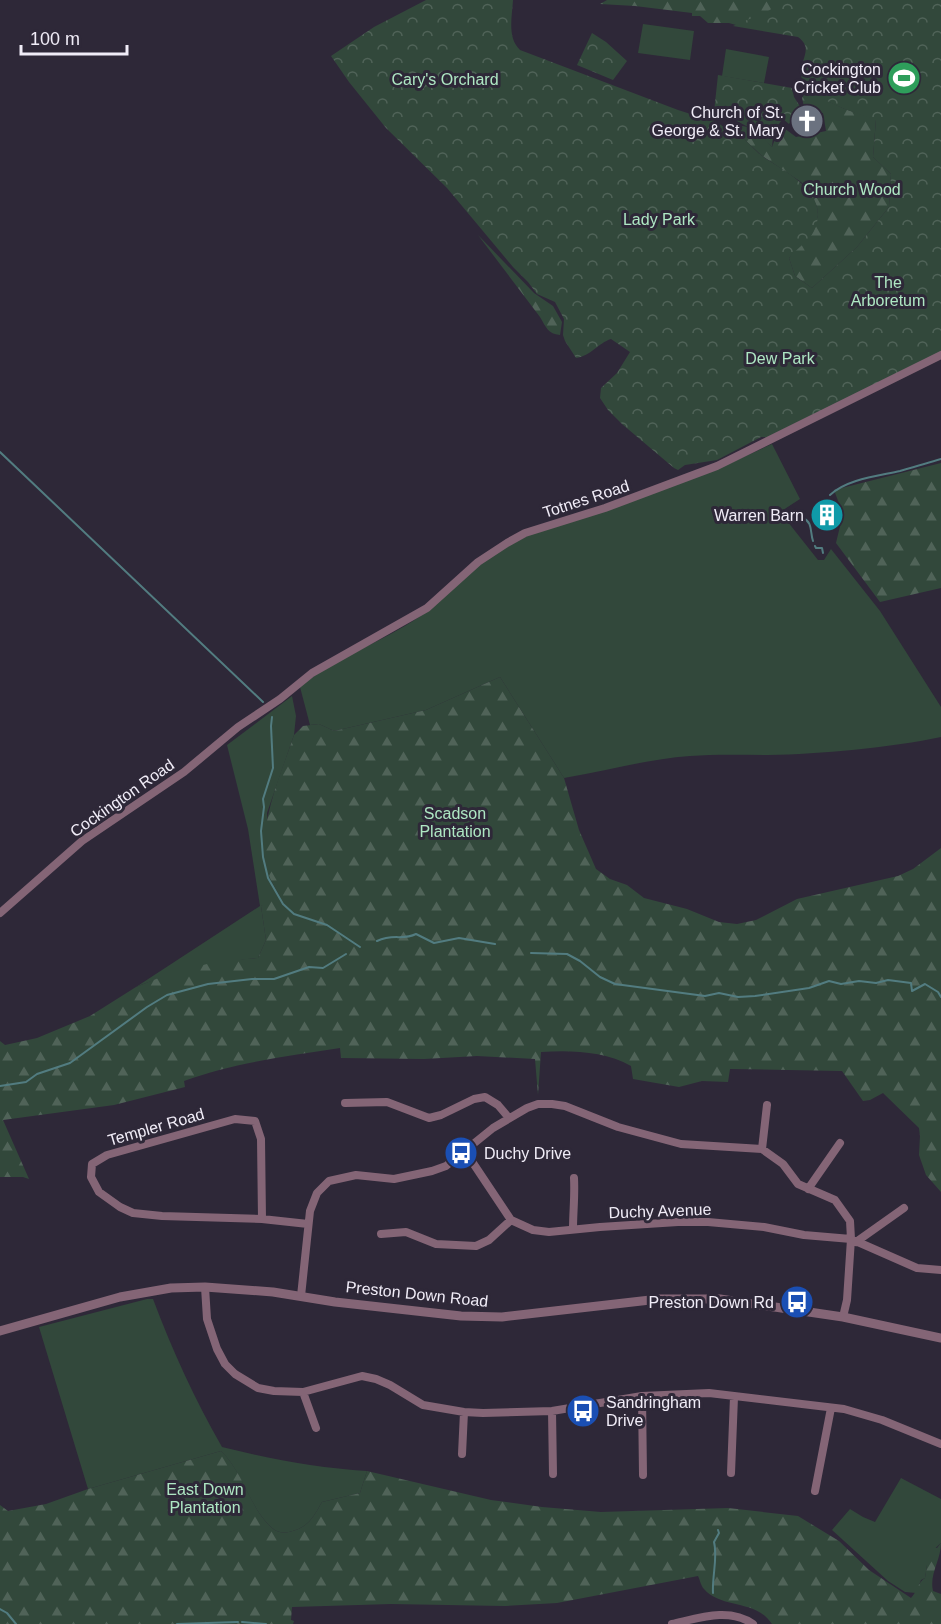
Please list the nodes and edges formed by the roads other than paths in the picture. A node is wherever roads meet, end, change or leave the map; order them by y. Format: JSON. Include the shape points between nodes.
{"nodes":[{"id":1,"x":941,"y":355,"type":"edge"},
{"id":2,"x":264,"y":710,"type":"joint"},
{"id":3,"x":0,"y":913,"type":"edge"},
{"id":4,"x":345,"y":1103,"type":"dead end"},
{"id":5,"x":767,"y":1105,"type":"dead end"},
{"id":6,"x":509,"y":1118,"type":"junction"},
{"id":7,"x":840,"y":1143,"type":"dead end"},
{"id":8,"x":762,"y":1149,"type":"junction"},
{"id":9,"x":465,"y":1151,"type":"junction"},
{"id":10,"x":574,"y":1178,"type":"dead end"},
{"id":11,"x":808,"y":1189,"type":"junction"},
{"id":12,"x":904,"y":1208,"type":"dead end"},
{"id":13,"x":262,"y":1219,"type":"junction"},
{"id":14,"x":512,"y":1220,"type":"junction"},
{"id":15,"x":308,"y":1224,"type":"junction"},
{"id":16,"x":573,"y":1229,"type":"junction"},
{"id":17,"x":381,"y":1233,"type":"dead end"},
{"id":18,"x":853,"y":1240,"type":"junction"},
{"id":19,"x":941,"y":1270,"type":"edge"},
{"id":20,"x":205,"y":1287,"type":"junction"},
{"id":21,"x":301,"y":1296,"type":"junction"},
{"id":22,"x":843,"y":1317,"type":"junction"},
{"id":23,"x":0,"y":1330,"type":"edge"},
{"id":24,"x":941,"y":1338,"type":"edge"},
{"id":25,"x":303,"y":1392,"type":"junction"},
{"id":26,"x":642,"y":1396,"type":"junction"},
{"id":27,"x":734,"y":1397,"type":"junction"},
{"id":28,"x":831,"y":1408,"type":"junction"},
{"id":29,"x":552,"y":1411,"type":"junction"},
{"id":30,"x":464,"y":1412,"type":"junction"},
{"id":31,"x":316,"y":1428,"type":"dead end"},
{"id":32,"x":941,"y":1444,"type":"edge"},
{"id":33,"x":462,"y":1454,"type":"dead end"},
{"id":34,"x":732,"y":1473,"type":"dead end"},
{"id":35,"x":553,"y":1474,"type":"dead end"},
{"id":36,"x":643,"y":1474,"type":"dead end"},
{"id":37,"x":815,"y":1491,"type":"dead end"},
{"id":38,"x":672,"y":1624,"type":"edge"},
{"id":39,"x":753,"y":1624,"type":"edge"}],
"edges":[{"from":1,"to":2,"type":"street","name":"Totnes Road","via":[[717,466],[525,533],[478,562],[420,613],[312,673]]},
{"from":2,"to":3,"type":"street","name":"Cockington Road","via":[[184,772],[82,841]]},
{"from":4,"to":6,"type":"street","via":[[387,1102],[429,1118],[485,1097]]},
{"from":5,"to":8,"type":"street"},
{"from":6,"to":8,"type":"street","via":[[527,1108],[552,1104],[659,1140]]},
{"from":6,"to":9,"type":"street"},
{"from":7,"to":11,"type":"street"},
{"from":8,"to":11,"type":"street"},
{"from":9,"to":14,"type":"street"},
{"from":9,"to":15,"type":"street","via":[[446,1166],[415,1175],[394,1179],[356,1175],[328,1181],[317,1192]]},
{"from":10,"to":16,"type":"street"},
{"from":11,"to":18,"type":"street","via":[[835,1200],[850,1221]]},
{"from":12,"to":18,"type":"street"},
{"from":13,"to":13,"type":"street","name":"Templer Road","via":[[133,1213],[99,1192],[91,1177],[92,1164],[107,1155],[235,1119],[255,1120],[261,1139]]},
{"from":13,"to":15,"type":"street","name":"Templer Road"},
{"from":14,"to":16,"type":"street","name":"Duchy Avenue","via":[[533,1230]]},
{"from":14,"to":17,"type":"street","via":[[489,1240],[476,1245],[436,1244],[406,1232]]},
{"from":15,"to":21,"type":"street"},
{"from":16,"to":18,"type":"street","name":"Duchy Avenue","via":[[708,1222]]},
{"from":18,"to":19,"type":"street","via":[[917,1268]]},
{"from":18,"to":22,"type":"street"},
{"from":20,"to":21,"type":"street","name":"Preston Down Road"},
{"from":20,"to":23,"type":"street","name":"Preston Down Road","via":[[120,1297]]},
{"from":20,"to":25,"type":"street","via":[[207,1319],[217,1349],[230,1369],[258,1388]]},
{"from":21,"to":22,"type":"street","name":"Preston Down Road","via":[[461,1316],[502,1317],[701,1299],[751,1302]]},
{"from":22,"to":24,"type":"street","name":"Preston Down Road"},
{"from":25,"to":30,"type":"street","via":[[362,1376],[390,1385],[423,1405]]},
{"from":25,"to":31,"type":"street"},
{"from":26,"to":27,"type":"street","via":[[709,1393]]},
{"from":26,"to":29,"type":"street"},
{"from":26,"to":36,"type":"street"},
{"from":27,"to":28,"type":"street"},
{"from":27,"to":34,"type":"street"},
{"from":28,"to":32,"type":"street","via":[[882,1420]]},
{"from":28,"to":37,"type":"street"},
{"from":29,"to":30,"type":"street"},
{"from":29,"to":35,"type":"street"},
{"from":30,"to":33,"type":"street"},
{"from":38,"to":39,"type":"street","via":[[730,1615]]}]}
